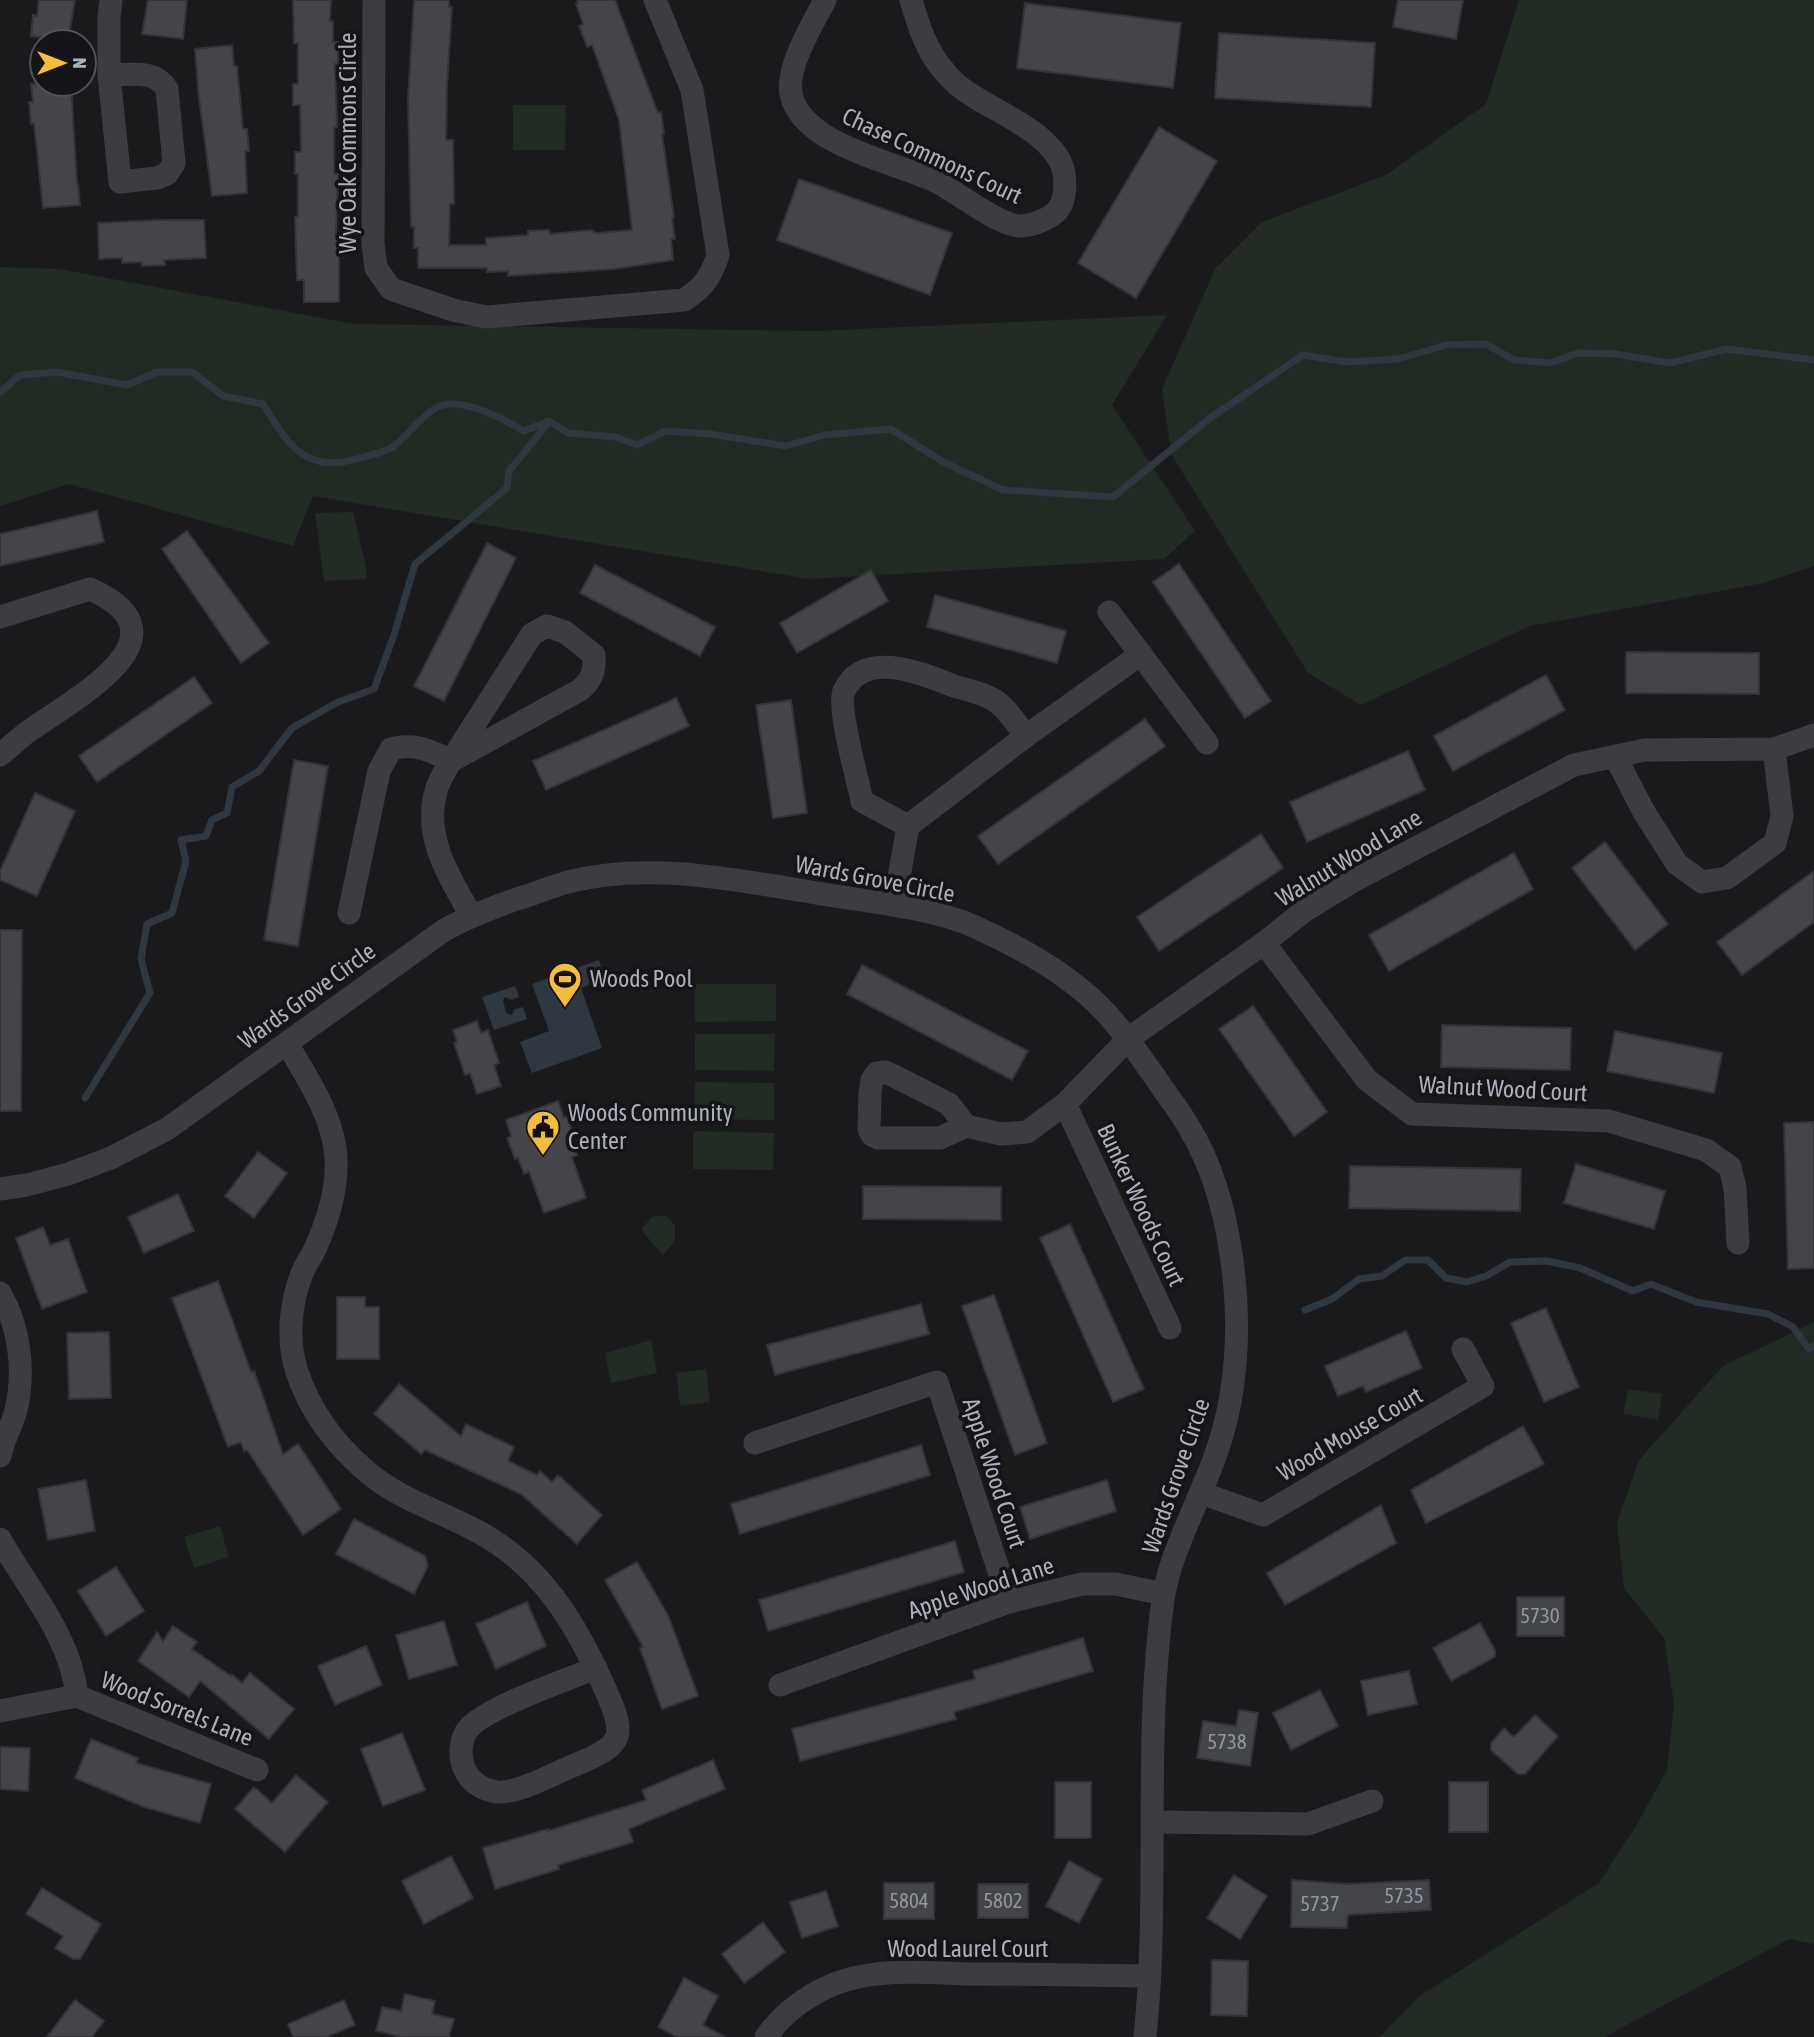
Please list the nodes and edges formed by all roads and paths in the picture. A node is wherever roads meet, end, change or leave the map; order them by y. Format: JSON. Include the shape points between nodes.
{"nodes":[{"id":1,"x":111,"y":0,"type":"edge"},
{"id":2,"x":374,"y":0,"type":"edge"},
{"id":3,"x":655,"y":0,"type":"edge"},
{"id":4,"x":825,"y":0,"type":"edge"},
{"id":5,"x":911,"y":0,"type":"edge"},
{"id":6,"x":109,"y":75,"type":"junction"},
{"id":7,"x":1109,"y":612,"type":"dead end"},
{"id":8,"x":0,"y":617,"type":"edge"},
{"id":9,"x":1141,"y":654,"type":"junction"},
{"id":10,"x":1814,"y":735,"type":"edge"},
{"id":11,"x":1026,"y":736,"type":"junction"},
{"id":12,"x":1207,"y":743,"type":"dead end"},
{"id":13,"x":1774,"y":749,"type":"junction"},
{"id":14,"x":0,"y":755,"type":"edge"},
{"id":15,"x":1615,"y":756,"type":"junction"},
{"id":16,"x":451,"y":761,"type":"junction"},
{"id":17,"x":908,"y":826,"type":"junction"},
{"id":18,"x":894,"y":905,"type":"junction"},
{"id":19,"x":349,"y":913,"type":"dead end"},
{"id":20,"x":471,"y":915,"type":"junction"},
{"id":21,"x":1264,"y":943,"type":"junction"},
{"id":22,"x":1128,"y":1040,"type":"junction"},
{"id":23,"x":287,"y":1043,"type":"junction"},
{"id":24,"x":1065,"y":1104,"type":"junction"},
{"id":25,"x":966,"y":1126,"type":"dead end"},
{"id":26,"x":0,"y":1189,"type":"edge"},
{"id":27,"x":1738,"y":1243,"type":"dead end"},
{"id":28,"x":0,"y":1293,"type":"edge"},
{"id":29,"x":1170,"y":1328,"type":"dead end"},
{"id":30,"x":1463,"y":1349,"type":"dead end"},
{"id":31,"x":755,"y":1443,"type":"dead end"},
{"id":32,"x":1,"y":1445,"type":"edge"},
{"id":33,"x":1201,"y":1493,"type":"junction"},
{"id":34,"x":0,"y":1539,"type":"edge"},
{"id":35,"x":1163,"y":1594,"type":"junction"},
{"id":36,"x":1009,"y":1602,"type":"junction"},
{"id":37,"x":596,"y":1668,"type":"junction"},
{"id":38,"x":780,"y":1685,"type":"dead end"},
{"id":39,"x":77,"y":1696,"type":"junction"},
{"id":40,"x":0,"y":1711,"type":"edge"},
{"id":41,"x":257,"y":1770,"type":"dead end"},
{"id":42,"x":1371,"y":1801,"type":"dead end"},
{"id":43,"x":1153,"y":1822,"type":"junction"},
{"id":44,"x":1149,"y":1976,"type":"junction"},
{"id":45,"x":766,"y":2037,"type":"edge"},
{"id":46,"x":1145,"y":2037,"type":"edge"}],
"edges":[{"from":1,"to":6,"type":"street"},
{"from":2,"to":3,"type":"street","name":"Wye Oak Commons Circle","via":[[376,268],[391,289],[486,317],[684,300],[712,275],[718,255],[692,90]]},
{"from":4,"to":5,"type":"street","name":"Chase Commons Court","via":[[790,77],[796,104],[817,130],[848,148],[936,181],[1007,223],[1021,226],[1054,214],[1065,191],[1058,156],[1032,131],[970,95],[943,71]]},
{"from":6,"to":6,"type":"street","via":[[120,182],[167,174],[174,163],[167,89],[162,80],[152,75]]},
{"from":7,"to":9,"type":"street"},
{"from":8,"to":14,"type":"street","via":[[90,589],[128,614],[133,635],[125,655],[94,687]]},
{"from":9,"to":11,"type":"street"},
{"from":9,"to":12,"type":"street"},
{"from":10,"to":13,"type":"street","name":"Walnut Wood Lane"},
{"from":11,"to":17,"type":"street"},
{"from":11,"to":17,"type":"street","via":[[996,701],[909,669],[888,666],[853,678],[843,694],[843,712],[862,801]]},
{"from":13,"to":15,"type":"street","name":"Walnut Wood Lane","via":[[1645,750]]},
{"from":13,"to":15,"type":"street","via":[[1782,816],[1775,843],[1727,878],[1702,882],[1677,864]]},
{"from":15,"to":21,"type":"street","name":"Walnut Wood Lane","via":[[1574,765],[1355,880],[1304,911]]},
{"from":16,"to":16,"type":"street","via":[[580,690],[590,682],[594,655],[565,632],[547,626],[532,634]]},
{"from":16,"to":19,"type":"street","via":[[414,746],[391,749],[384,759]]},
{"from":16,"to":20,"type":"street","via":[[436,790],[433,830],[440,857]]},
{"from":17,"to":18,"type":"street"},
{"from":18,"to":20,"type":"street","name":"Wards Grove Circle","via":[[715,878],[628,874],[570,881]]},
{"from":18,"to":22,"type":"street","name":"Wards Grove Circle","via":[[968,924],[1034,957],[1079,989]]},
{"from":20,"to":23,"type":"street","name":"Wards Grove Circle","via":[[414,950]]},
{"from":21,"to":22,"type":"street","name":"Walnut Wood Lane"},
{"from":21,"to":27,"type":"street","name":"Walnut Wood Court","via":[[1367,1080],[1412,1115],[1609,1122],[1706,1150],[1730,1167]]},
{"from":22,"to":24,"type":"street","name":"Walnut Wood Lane"},
{"from":22,"to":33,"type":"street","name":"Wards Grove Circle","via":[[1192,1130],[1208,1167],[1230,1247],[1237,1317],[1232,1387],[1226,1425]]},
{"from":23,"to":26,"type":"street","name":"Wards Grove Circle","via":[[167,1129],[111,1158],[68,1174]]},
{"from":23,"to":37,"type":"street","via":[[324,1107],[336,1151],[331,1205],[302,1272],[291,1321],[296,1369],[310,1406],[332,1438],[366,1472],[416,1504],[475,1530],[521,1562],[565,1612]]},
{"from":24,"to":25,"type":"street","name":"Walnut Wood Lane","via":[[1027,1132],[1002,1134]]},
{"from":24,"to":29,"type":"street","name":"Bunker Woods Court"},
{"from":28,"to":32,"type":"street","via":[[14,1323],[22,1368],[16,1411]]},
{"from":30,"to":33,"type":"street","name":"Wood Mouse Court","via":[[1483,1386],[1263,1515]]},
{"from":31,"to":36,"type":"street","name":"Apple Wood Court","via":[[937,1382]]},
{"from":33,"to":35,"type":"street","name":"Wards Grove Circle"},
{"from":34,"to":39,"type":"street","name":"Wood Sorrels Lane","via":[[64,1644]]},
{"from":35,"to":36,"type":"street","name":"Apple Wood Lane","via":[[1116,1584],[1082,1584]]},
{"from":35,"to":43,"type":"street","name":"Wards Grove Circle","via":[[1156,1667]]},
{"from":36,"to":38,"type":"street","name":"Apple Wood Lane"},
{"from":37,"to":37,"type":"street","via":[[619,1729],[610,1748],[510,1791],[476,1785],[461,1756],[467,1729],[485,1715]]},
{"from":39,"to":40,"type":"street","name":"Wood Sorrels Lane"},
{"from":39,"to":41,"type":"street","name":"Wood Sorrels Lane"},
{"from":42,"to":43,"type":"street","via":[[1308,1824]]},
{"from":43,"to":44,"type":"street","name":"Wards Grove Circle"},
{"from":44,"to":45,"type":"street","name":"Wood Laurel Court","via":[[890,1972],[843,1981],[818,1992]]},
{"from":44,"to":46,"type":"street","name":"Wards Grove Circle"}]}
